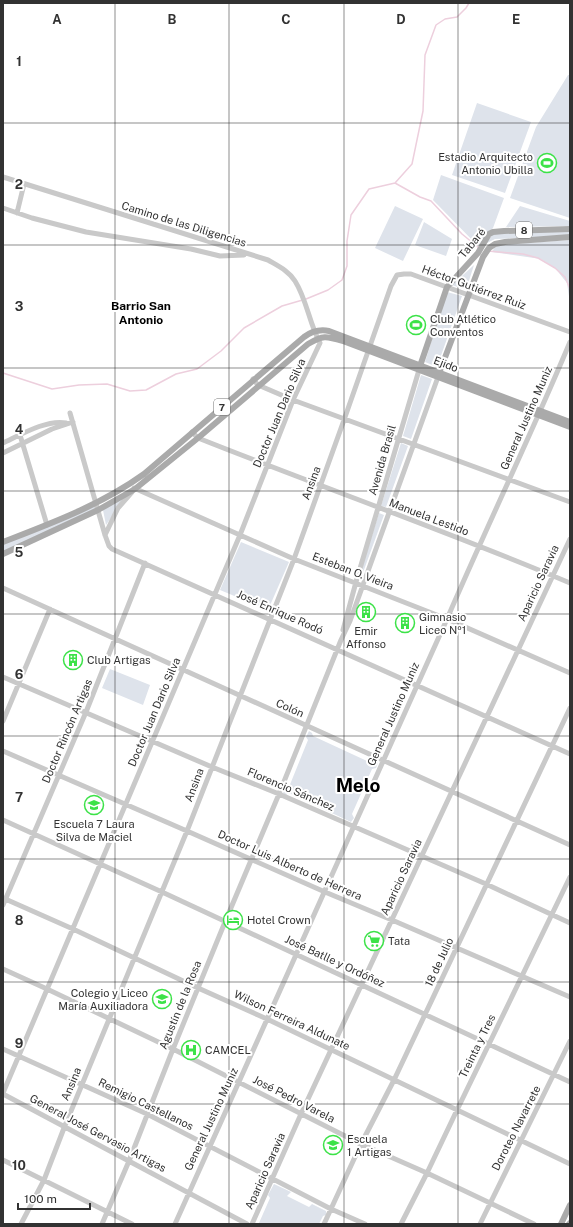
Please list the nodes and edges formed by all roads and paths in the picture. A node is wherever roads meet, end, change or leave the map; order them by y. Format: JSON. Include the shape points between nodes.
{"nodes":[{"id":1,"x":3,"y":177,"type":"edge"},
{"id":2,"x":24,"y":184,"type":"junction"},
{"id":3,"x":3,"y":208,"type":"edge"},
{"id":4,"x":17,"y":213,"type":"junction"},
{"id":5,"x":570,"y":228,"type":"edge"},
{"id":6,"x":570,"y":237,"type":"edge"},
{"id":7,"x":248,"y":254,"type":"junction"},
{"id":8,"x":480,"y":255,"type":"junction"},
{"id":9,"x":447,"y":287,"type":"junction"},
{"id":10,"x":468,"y":294,"type":"junction"},
{"id":11,"x":314,"y":331,"type":"junction"},
{"id":12,"x":570,"y":332,"type":"edge"},
{"id":13,"x":317,"y":338,"type":"junction"},
{"id":14,"x":570,"y":342,"type":"edge"},
{"id":15,"x":369,"y":349,"type":"junction"},
{"id":16,"x":420,"y":368,"type":"junction"},
{"id":17,"x":439,"y":375,"type":"junction"},
{"id":18,"x":253,"y":379,"type":"junction"},
{"id":19,"x":258,"y":386,"type":"junction"},
{"id":20,"x":293,"y":400,"type":"junction"},
{"id":21,"x":70,"y":413,"type":"dead end"},
{"id":22,"x":540,"y":413,"type":"junction"},
{"id":23,"x":344,"y":420,"type":"junction"},
{"id":24,"x":570,"y":422,"type":"edge"},
{"id":25,"x":71,"y":423,"type":"junction"},
{"id":26,"x":570,"y":427,"type":"edge"},
{"id":27,"x":192,"y":432,"type":"junction"},
{"id":28,"x":20,"y":435,"type":"junction"},
{"id":29,"x":198,"y":438,"type":"junction"},
{"id":30,"x":398,"y":439,"type":"junction"},
{"id":31,"x":3,"y":443,"type":"edge"},
{"id":32,"x":22,"y":443,"type":"junction"},
{"id":33,"x":413,"y":444,"type":"junction"},
{"id":34,"x":3,"y":452,"type":"edge"},
{"id":35,"x":267,"y":466,"type":"junction"},
{"id":36,"x":510,"y":480,"type":"junction"},
{"id":37,"x":133,"y":486,"type":"junction"},
{"id":38,"x":321,"y":486,"type":"junction"},
{"id":39,"x":570,"y":502,"type":"edge"},
{"id":40,"x":96,"y":504,"type":"junction"},
{"id":41,"x":378,"y":508,"type":"junction"},
{"id":42,"x":98,"y":510,"type":"junction"},
{"id":43,"x":389,"y":511,"type":"junction"},
{"id":44,"x":47,"y":525,"type":"junction"},
{"id":45,"x":105,"y":535,"type":"junction"},
{"id":46,"x":240,"y":535,"type":"junction"},
{"id":47,"x":570,"y":539,"type":"edge"},
{"id":48,"x":3,"y":542,"type":"edge"},
{"id":49,"x":479,"y":547,"type":"junction"},
{"id":50,"x":3,"y":554,"type":"edge"},
{"id":51,"x":294,"y":559,"type":"junction"},
{"id":52,"x":145,"y":563,"type":"junction"},
{"id":53,"x":552,"y":576,"type":"junction"},
{"id":54,"x":356,"y":582,"type":"junction"},
{"id":55,"x":570,"y":583,"type":"edge"},
{"id":56,"x":363,"y":585,"type":"junction"},
{"id":57,"x":3,"y":588,"type":"edge"},
{"id":58,"x":214,"y":594,"type":"junction"},
{"id":59,"x":50,"y":609,"type":"junction"},
{"id":60,"x":270,"y":619,"type":"junction"},
{"id":61,"x":447,"y":619,"type":"junction"},
{"id":62,"x":116,"y":639,"type":"junction"},
{"id":63,"x":341,"y":640,"type":"junction"},
{"id":64,"x":338,"y":649,"type":"junction"},
{"id":65,"x":517,"y":650,"type":"junction"},
{"id":66,"x":182,"y":669,"type":"junction"},
{"id":67,"x":570,"y":673,"type":"edge"},
{"id":68,"x":3,"y":677,"type":"edge"},
{"id":69,"x":19,"y":683,"type":"junction"},
{"id":70,"x":417,"y":684,"type":"junction"},
{"id":71,"x":240,"y":696,"type":"junction"},
{"id":72,"x":570,"y":708,"type":"edge"},
{"id":73,"x":86,"y":712,"type":"junction"},
{"id":74,"x":487,"y":717,"type":"junction"},
{"id":75,"x":3,"y":720,"type":"edge"},
{"id":76,"x":306,"y":726,"type":"junction"},
{"id":77,"x":153,"y":740,"type":"junction"},
{"id":78,"x":552,"y":746,"type":"junction"},
{"id":79,"x":3,"y":751,"type":"edge"},
{"id":80,"x":570,"y":754,"type":"edge"},
{"id":81,"x":383,"y":761,"type":"junction"},
{"id":82,"x":212,"y":767,"type":"junction"},
{"id":83,"x":59,"y":775,"type":"junction"},
{"id":84,"x":452,"y":792,"type":"junction"},
{"id":85,"x":279,"y":794,"type":"junction"},
{"id":86,"x":126,"y":804,"type":"junction"},
{"id":87,"x":3,"y":820,"type":"edge"},
{"id":88,"x":516,"y":821,"type":"junction"},
{"id":89,"x":354,"y":827,"type":"junction"},
{"id":90,"x":187,"y":830,"type":"junction"},
{"id":91,"x":35,"y":833,"type":"junction"},
{"id":92,"x":570,"y":845,"type":"edge"},
{"id":93,"x":422,"y":857,"type":"junction"},
{"id":94,"x":252,"y":860,"type":"junction"},
{"id":95,"x":101,"y":863,"type":"junction"},
{"id":96,"x":570,"y":877,"type":"edge"},
{"id":97,"x":486,"y":884,"type":"junction"},
{"id":98,"x":162,"y":892,"type":"junction"},
{"id":99,"x":325,"y":892,"type":"junction"},
{"id":100,"x":4,"y":899,"type":"edge"},
{"id":101,"x":3,"y":905,"type":"edge"},
{"id":102,"x":552,"y":914,"type":"junction"},
{"id":103,"x":392,"y":920,"type":"junction"},
{"id":104,"x":225,"y":922,"type":"junction"},
{"id":105,"x":570,"y":923,"type":"edge"},
{"id":106,"x":72,"y":929,"type":"junction"},
{"id":107,"x":457,"y":948,"type":"junction"},
{"id":108,"x":297,"y":954,"type":"junction"},
{"id":109,"x":135,"y":957,"type":"junction"},
{"id":110,"x":3,"y":969,"type":"edge"},
{"id":111,"x":522,"y":976,"type":"junction"},
{"id":112,"x":362,"y":985,"type":"junction"},
{"id":113,"x":47,"y":988,"type":"junction"},
{"id":114,"x":198,"y":988,"type":"junction"},
{"id":115,"x":570,"y":997,"type":"edge"},
{"id":116,"x":425,"y":1014,"type":"junction"},
{"id":117,"x":110,"y":1018,"type":"junction"},
{"id":118,"x":267,"y":1019,"type":"junction"},
{"id":119,"x":570,"y":1041,"type":"edge"},
{"id":120,"x":489,"y":1045,"type":"junction"},
{"id":121,"x":3,"y":1049,"type":"edge"},
{"id":122,"x":173,"y":1049,"type":"junction"},
{"id":123,"x":332,"y":1050,"type":"junction"},
{"id":124,"x":19,"y":1056,"type":"junction"},
{"id":125,"x":554,"y":1074,"type":"junction"},
{"id":126,"x":394,"y":1080,"type":"junction"},
{"id":127,"x":240,"y":1082,"type":"junction"},
{"id":128,"x":570,"y":1082,"type":"edge"},
{"id":129,"x":82,"y":1084,"type":"junction"},
{"id":130,"x":3,"y":1093,"type":"edge"},
{"id":131,"x":457,"y":1110,"type":"junction"},
{"id":132,"x":147,"y":1114,"type":"junction"},
{"id":133,"x":301,"y":1114,"type":"junction"},
{"id":134,"x":64,"y":1128,"type":"junction"},
{"id":135,"x":521,"y":1140,"type":"junction"},
{"id":136,"x":361,"y":1144,"type":"junction"},
{"id":137,"x":210,"y":1146,"type":"junction"},
{"id":138,"x":3,"y":1160,"type":"edge"},
{"id":139,"x":129,"y":1161,"type":"junction"},
{"id":140,"x":570,"y":1164,"type":"edge"},
{"id":141,"x":428,"y":1173,"type":"junction"},
{"id":142,"x":273,"y":1179,"type":"junction"},
{"id":143,"x":44,"y":1180,"type":"junction"},
{"id":144,"x":188,"y":1193,"type":"junction"},
{"id":145,"x":490,"y":1204,"type":"junction"},
{"id":146,"x":570,"y":1206,"type":"edge"},
{"id":147,"x":331,"y":1209,"type":"junction"},
{"id":148,"x":108,"y":1212,"type":"junction"},
{"id":149,"x":21,"y":1224,"type":"edge"},
{"id":150,"x":102,"y":1224,"type":"edge"},
{"id":151,"x":132,"y":1224,"type":"edge"},
{"id":152,"x":174,"y":1224,"type":"edge"},
{"id":153,"x":247,"y":1224,"type":"edge"},
{"id":154,"x":252,"y":1224,"type":"edge"},
{"id":155,"x":324,"y":1224,"type":"edge"},
{"id":156,"x":365,"y":1224,"type":"edge"},
{"id":157,"x":401,"y":1224,"type":"edge"},
{"id":158,"x":480,"y":1224,"type":"edge"},
{"id":159,"x":534,"y":1224,"type":"edge"},
{"id":160,"x":561,"y":1224,"type":"edge"}],
"edges":[{"from":1,"to":2,"type":"street","name":"Camino de las Diligencias"},
{"from":2,"to":4,"type":"street"},
{"from":2,"to":7,"type":"street","name":"Camino de las Diligencias"},
{"from":3,"to":4,"type":"street"},
{"from":4,"to":7,"type":"street","via":[[86,232],[220,256]]},
{"from":5,"to":8,"type":"main road","name":"Tabaré","number":"8","via":[[493,232],[483,244]]},
{"from":6,"to":8,"type":"main road","name":"Tabaré","number":"8","via":[[505,242],[495,244]]},
{"from":7,"to":11,"type":"street","name":"Camino de las Diligencias","via":[[268,260],[284,269],[295,280]]},
{"from":8,"to":9,"type":"main road","name":"Tabaré","number":"8"},
{"from":8,"to":10,"type":"main road","name":"Tabaré","number":"8"},
{"from":9,"to":10,"type":"street","name":"Héctor Gutiérrez Ruiz"},
{"from":9,"to":15,"type":"street","name":"Héctor Gutiérrez Ruiz","via":[[411,274],[397,275],[390,286]]},
{"from":9,"to":16,"type":"main road","name":"Avenida Brasil","number":"8"},
{"from":10,"to":12,"type":"street","name":"Héctor Gutiérrez Ruiz"},
{"from":10,"to":17,"type":"main road","name":"Avenida Brasil","number":"8"},
{"from":11,"to":13,"type":"street","name":"Camino de las Diligencias"},
{"from":11,"to":15,"type":"main road","name":"Ejido","via":[[329,331]]},
{"from":11,"to":18,"type":"main road","number":"7"},
{"from":13,"to":15,"type":"main road","name":"Ejido","via":[[328,336]]},
{"from":13,"to":19,"type":"main road","number":"7"},
{"from":13,"to":20,"type":"street","name":"Doctor Juan Dario Silva","via":[[320,343]]},
{"from":14,"to":22,"type":"street","name":"General Justino Muniz"},
{"from":15,"to":16,"type":"main road","name":"Ejido"},
{"from":15,"to":23,"type":"street","name":"Ansina"},
{"from":16,"to":17,"type":"main road","name":"Ejido"},
{"from":16,"to":30,"type":"street","name":"Avenida Brasil"},
{"from":17,"to":22,"type":"main road","name":"Ejido"},
{"from":17,"to":33,"type":"street","name":"Avenida Brasil"},
{"from":18,"to":19,"type":"street"},
{"from":18,"to":27,"type":"main road","number":"7"},
{"from":19,"to":20,"type":"street"},
{"from":19,"to":29,"type":"main road","number":"7"},
{"from":20,"to":23,"type":"street"},
{"from":20,"to":35,"type":"street","name":"Doctor Juan Dario Silva"},
{"from":21,"to":25,"type":"street","name":"José Enrique Rodó"},
{"from":22,"to":24,"type":"main road","name":"Ejido"},
{"from":22,"to":26,"type":"main road","name":"Ejido"},
{"from":22,"to":36,"type":"street","name":"General Justino Muniz"},
{"from":23,"to":30,"type":"street"},
{"from":23,"to":38,"type":"street","name":"Ansina"},
{"from":25,"to":28,"type":"street","via":[[54,422]]},
{"from":25,"to":32,"type":"street"},
{"from":25,"to":40,"type":"street","name":"José Enrique Rodó"},
{"from":27,"to":29,"type":"street","name":"Manuela Lestido"},
{"from":27,"to":37,"type":"main road","number":"7"},
{"from":28,"to":31,"type":"street"},
{"from":28,"to":32,"type":"street"},
{"from":29,"to":35,"type":"street","name":"Manuela Lestido"},
{"from":29,"to":37,"type":"main road","number":"7"},
{"from":30,"to":33,"type":"street"},
{"from":30,"to":41,"type":"street","name":"Avenida Brasil"},
{"from":32,"to":34,"type":"street"},
{"from":32,"to":44,"type":"street"},
{"from":33,"to":36,"type":"street"},
{"from":33,"to":43,"type":"street","name":"Avenida Brasil"},
{"from":35,"to":38,"type":"street","name":"Manuela Lestido"},
{"from":35,"to":46,"type":"street","name":"Doctor Juan Dario Silva"},
{"from":36,"to":39,"type":"street"},
{"from":36,"to":49,"type":"street","name":"General Justino Muniz"},
{"from":37,"to":40,"type":"main road","number":"7"},
{"from":37,"to":42,"type":"main road","number":"7"},
{"from":37,"to":45,"type":"street","via":[[118,508]]},
{"from":37,"to":46,"type":"street","name":"Esteban O. Vieira"},
{"from":38,"to":41,"type":"street","name":"Manuela Lestido"},
{"from":38,"to":51,"type":"street","name":"Ansina"},
{"from":40,"to":42,"type":"street","name":"José Enrique Rodó"},
{"from":40,"to":44,"type":"main road","number":"7"},
{"from":41,"to":43,"type":"street","name":"Manuela Lestido"},
{"from":41,"to":54,"type":"street","name":"Avenida Brasil"},
{"from":42,"to":45,"type":"street","name":"José Enrique Rodó"},
{"from":42,"to":50,"type":"main road","number":"7"},
{"from":43,"to":49,"type":"street","name":"Manuela Lestido"},
{"from":43,"to":56,"type":"street","name":"Avenida Brasil"},
{"from":44,"to":48,"type":"main road","number":"7"},
{"from":45,"to":52,"type":"street","name":"José Enrique Rodó","via":[[112,549]]},
{"from":46,"to":51,"type":"street","name":"Esteban O. Vieira"},
{"from":46,"to":58,"type":"street","name":"Doctor Juan Dario Silva"},
{"from":47,"to":53,"type":"street","name":"Aparicio Saravia"},
{"from":49,"to":53,"type":"street","name":"Manuela Lestido"},
{"from":49,"to":61,"type":"street","name":"General Justino Muniz"},
{"from":51,"to":54,"type":"street","name":"Esteban O. Vieira"},
{"from":51,"to":60,"type":"street","name":"Ansina"},
{"from":52,"to":58,"type":"street","name":"José Enrique Rodó"},
{"from":52,"to":62,"type":"street","name":"Doctor Rincón Artigas"},
{"from":53,"to":55,"type":"street","name":"Manuela Lestido"},
{"from":53,"to":65,"type":"street","name":"Aparicio Saravia"},
{"from":54,"to":56,"type":"street","name":"Esteban O. Vieira"},
{"from":54,"to":63,"type":"street","name":"Avenida Brasil"},
{"from":56,"to":61,"type":"street","name":"Esteban O. Vieira"},
{"from":56,"to":63,"type":"street","name":"Avenida Brasil"},
{"from":57,"to":59,"type":"street","name":"Colón"},
{"from":58,"to":60,"type":"street","name":"José Enrique Rodó"},
{"from":58,"to":66,"type":"street","name":"Doctor Juan Dario Silva"},
{"from":59,"to":62,"type":"street","name":"Colón"},
{"from":59,"to":69,"type":"street"},
{"from":60,"to":64,"type":"street","name":"José Enrique Rodó"},
{"from":60,"to":71,"type":"street","name":"Ansina"},
{"from":61,"to":65,"type":"street","name":"Esteban O. Vieira"},
{"from":61,"to":70,"type":"street","name":"General Justino Muniz"},
{"from":62,"to":66,"type":"street","name":"Colón"},
{"from":62,"to":73,"type":"street","name":"Doctor Rincón Artigas"},
{"from":63,"to":64,"type":"street","name":"Avenida Brasil"},
{"from":64,"to":70,"type":"street","name":"José Enrique Rodó"},
{"from":64,"to":76,"type":"street","name":"Avenida Brasil"},
{"from":65,"to":67,"type":"street","name":"Esteban O. Vieira"},
{"from":65,"to":74,"type":"street","name":"Aparicio Saravia"},
{"from":66,"to":71,"type":"street","name":"Colón"},
{"from":66,"to":77,"type":"street","name":"Doctor Juan Dario Silva"},
{"from":68,"to":69,"type":"street","name":"Florencio Sánchez"},
{"from":69,"to":73,"type":"street","name":"Florencio Sánchez"},
{"from":69,"to":75,"type":"street"},
{"from":70,"to":74,"type":"street","name":"José Enrique Rodó"},
{"from":70,"to":81,"type":"street","name":"General Justino Muniz"},
{"from":71,"to":76,"type":"street","name":"Colón"},
{"from":71,"to":82,"type":"street","name":"Ansina"},
{"from":72,"to":78,"type":"street","name":"18 de Julio"},
{"from":73,"to":77,"type":"street","name":"Florencio Sánchez"},
{"from":73,"to":83,"type":"street","name":"Doctor Rincón Artigas"},
{"from":74,"to":78,"type":"street","name":"José Enrique Rodó"},
{"from":74,"to":84,"type":"street","name":"Aparicio Saravia"},
{"from":76,"to":81,"type":"street","name":"Colón"},
{"from":76,"to":85,"type":"street","name":"Avenida Brasil"},
{"from":77,"to":82,"type":"street","name":"Florencio Sánchez"},
{"from":77,"to":86,"type":"street","name":"Doctor Juan Dario Silva"},
{"from":78,"to":80,"type":"street","name":"José Enrique Rodó"},
{"from":78,"to":88,"type":"street","name":"18 de Julio"},
{"from":79,"to":83,"type":"street","name":"Doctor Luis Alberto de Herrera"},
{"from":81,"to":84,"type":"street","name":"Colón"},
{"from":81,"to":89,"type":"street","name":"General Justino Muniz"},
{"from":82,"to":85,"type":"street","name":"Florencio Sánchez"},
{"from":82,"to":90,"type":"street","name":"Ansina"},
{"from":83,"to":86,"type":"street","name":"Doctor Luis Alberto de Herrera"},
{"from":83,"to":91,"type":"street","name":"Doctor Rincón Artigas"},
{"from":84,"to":88,"type":"street","name":"Colón"},
{"from":84,"to":93,"type":"street","name":"Aparicio Saravia"},
{"from":85,"to":89,"type":"street","name":"Florencio Sánchez"},
{"from":85,"to":94,"type":"street","name":"Agustín de la Rosa"},
{"from":86,"to":90,"type":"street","name":"Doctor Luis Alberto de Herrera"},
{"from":86,"to":95,"type":"street","name":"Doctor Juan Dario Silva"},
{"from":87,"to":91,"type":"street","name":"José Batlle y Ordóñez"},
{"from":88,"to":92,"type":"street","name":"Colón"},
{"from":88,"to":97,"type":"street","name":"18 de Julio"},
{"from":89,"to":93,"type":"street","name":"Florencio Sánchez"},
{"from":89,"to":99,"type":"street","name":"General Justino Muniz"},
{"from":90,"to":94,"type":"street","name":"Doctor Luis Alberto de Herrera"},
{"from":90,"to":98,"type":"street","name":"Ansina"},
{"from":91,"to":95,"type":"street","name":"José Batlle y Ordóñez"},
{"from":91,"to":100,"type":"street","name":"Doctor Rincón Artigas"},
{"from":93,"to":97,"type":"street","name":"Florencio Sánchez"},
{"from":93,"to":103,"type":"street","name":"Aparicio Saravia"},
{"from":94,"to":99,"type":"street","name":"Doctor Luis Alberto de Herrera"},
{"from":94,"to":104,"type":"street","name":"Agustín de la Rosa"},
{"from":95,"to":98,"type":"street","name":"José Batlle y Ordóñez"},
{"from":95,"to":106,"type":"street","name":"Doctor Juan Dario Silva"},
{"from":96,"to":102,"type":"street","name":"Treinta y Tres"},
{"from":97,"to":102,"type":"street","name":"Florencio Sánchez"},
{"from":97,"to":107,"type":"street","name":"18 de Julio"},
{"from":98,"to":104,"type":"street","name":"José Batlle y Ordóñez"},
{"from":98,"to":109,"type":"street","name":"Ansina"},
{"from":99,"to":103,"type":"street","name":"Doctor Luis Alberto de Herrera"},
{"from":99,"to":108,"type":"street","name":"General Justino Muniz"},
{"from":100,"to":101,"type":"street","name":"Doctor Rincón Artigas"},
{"from":100,"to":106,"type":"street","name":"Wilson Ferreira Aldunate"},
{"from":102,"to":105,"type":"street","name":"Florencio Sánchez"},
{"from":102,"to":111,"type":"street","name":"Treinta y Tres"},
{"from":103,"to":107,"type":"street","name":"Doctor Luis Alberto de Herrera"},
{"from":103,"to":112,"type":"street","name":"Aparicio Saravia"},
{"from":104,"to":108,"type":"street","name":"José Batlle y Ordóñez"},
{"from":104,"to":114,"type":"street","name":"Agustín de la Rosa"},
{"from":106,"to":109,"type":"street","name":"Wilson Ferreira Aldunate"},
{"from":106,"to":113,"type":"street","name":"Doctor Juan Dario Silva"},
{"from":107,"to":111,"type":"street","name":"Doctor Luis Alberto de Herrera"},
{"from":107,"to":116,"type":"street","name":"18 de Julio"},
{"from":108,"to":112,"type":"street","name":"José Batlle y Ordóñez"},
{"from":108,"to":118,"type":"street","name":"General Justino Muniz"},
{"from":109,"to":114,"type":"street","name":"Wilson Ferreira Aldunate"},
{"from":109,"to":117,"type":"street","name":"Ansina"},
{"from":110,"to":113,"type":"street","name":"José Pedro Varela"},
{"from":111,"to":115,"type":"street","name":"Doctor Luis Alberto de Herrera"},
{"from":111,"to":120,"type":"street","name":"Treinta y Tres"},
{"from":112,"to":116,"type":"street","name":"José Batlle y Ordóñez"},
{"from":112,"to":123,"type":"street","name":"Aparicio Saravia"},
{"from":113,"to":117,"type":"street","name":"José Pedro Varela"},
{"from":113,"to":124,"type":"street","name":"Doctor Juan Dario Silva"},
{"from":114,"to":118,"type":"street","name":"Wilson Ferreira Aldunate"},
{"from":114,"to":122,"type":"street","name":"Agustín de la Rosa"},
{"from":116,"to":120,"type":"street","name":"José Batlle y Ordóñez"},
{"from":116,"to":126,"type":"street","name":"18 de Julio"},
{"from":117,"to":122,"type":"street","name":"José Pedro Varela"},
{"from":117,"to":129,"type":"street","name":"Ansina"},
{"from":118,"to":123,"type":"street","name":"Wilson Ferreira Aldunate"},
{"from":118,"to":127,"type":"street","name":"General Justino Muniz"},
{"from":119,"to":125,"type":"street","name":"Doroteo Navarrete"},
{"from":120,"to":125,"type":"street","name":"José Batlle y Ordóñez"},
{"from":120,"to":131,"type":"street","name":"Treinta y Tres"},
{"from":121,"to":124,"type":"street","name":"Remigio Castellanos"},
{"from":122,"to":127,"type":"street","name":"José Pedro Varela"},
{"from":122,"to":132,"type":"street","name":"Agustín de la Rosa"},
{"from":123,"to":126,"type":"street","name":"Wilson Ferreira Aldunate"},
{"from":123,"to":133,"type":"street","name":"Aparicio Saravia"},
{"from":124,"to":129,"type":"street","name":"Remigio Castellanos"},
{"from":124,"to":130,"type":"street","name":"Doctor Juan Dario Silva"},
{"from":125,"to":128,"type":"street","name":"José Batlle y Ordóñez"},
{"from":125,"to":135,"type":"street","name":"Doroteo Navarrete"},
{"from":126,"to":131,"type":"street","name":"Wilson Ferreira Aldunate"},
{"from":126,"to":136,"type":"street","name":"18 de Julio"},
{"from":127,"to":133,"type":"street","name":"José Pedro Varela"},
{"from":127,"to":137,"type":"street","name":"General Justino Muniz"},
{"from":129,"to":132,"type":"street","name":"Remigio Castellanos"},
{"from":129,"to":134,"type":"street","name":"Ansina"},
{"from":130,"to":134,"type":"street","name":"General José Gervasio Artigas"},
{"from":131,"to":135,"type":"street","name":"Wilson Ferreira Aldunate"},
{"from":131,"to":141,"type":"street","name":"Treinta y Tres"},
{"from":132,"to":137,"type":"street","name":"Remigio Castellanos"},
{"from":132,"to":139,"type":"street","name":"Agustín de la Rosa"},
{"from":133,"to":136,"type":"street","name":"José Pedro Varela"},
{"from":133,"to":142,"type":"street","name":"Aparicio Saravia"},
{"from":134,"to":139,"type":"street","name":"General José Gervasio Artigas"},
{"from":134,"to":143,"type":"street","name":"Ansina"},
{"from":135,"to":140,"type":"street","name":"Wilson Ferreira Aldunate"},
{"from":135,"to":145,"type":"street","name":"Doroteo Navarrete"},
{"from":136,"to":141,"type":"street","name":"José Pedro Varela"},
{"from":136,"to":147,"type":"street","name":"18 de Julio"},
{"from":137,"to":142,"type":"street","name":"Remigio Castellanos"},
{"from":137,"to":144,"type":"street","name":"General Justino Muniz"},
{"from":138,"to":143,"type":"street"},
{"from":139,"to":144,"type":"street","name":"General José Gervasio Artigas"},
{"from":139,"to":148,"type":"street","name":"Agustín de la Rosa"},
{"from":141,"to":145,"type":"street","name":"José Pedro Varela"},
{"from":141,"to":157,"type":"street","name":"Treinta y Tres"},
{"from":142,"to":147,"type":"street","name":"Remigio Castellanos"},
{"from":142,"to":154,"type":"street","name":"Aparicio Saravia"},
{"from":143,"to":148,"type":"street"},
{"from":143,"to":149,"type":"street","name":"Ansina"},
{"from":144,"to":152,"type":"street","name":"General Justino Muniz"},
{"from":144,"to":153,"type":"street","name":"General José Gervasio Artigas"},
{"from":145,"to":158,"type":"street","name":"Doroteo Navarrete"},
{"from":145,"to":159,"type":"street","name":"José Pedro Varela"},
{"from":146,"to":160,"type":"main road"},
{"from":147,"to":155,"type":"street","name":"18 de Julio"},
{"from":147,"to":156,"type":"street","name":"Remigio Castellanos"},
{"from":148,"to":150,"type":"street","name":"Agustín de la Rosa"},
{"from":148,"to":151,"type":"street"}]}
